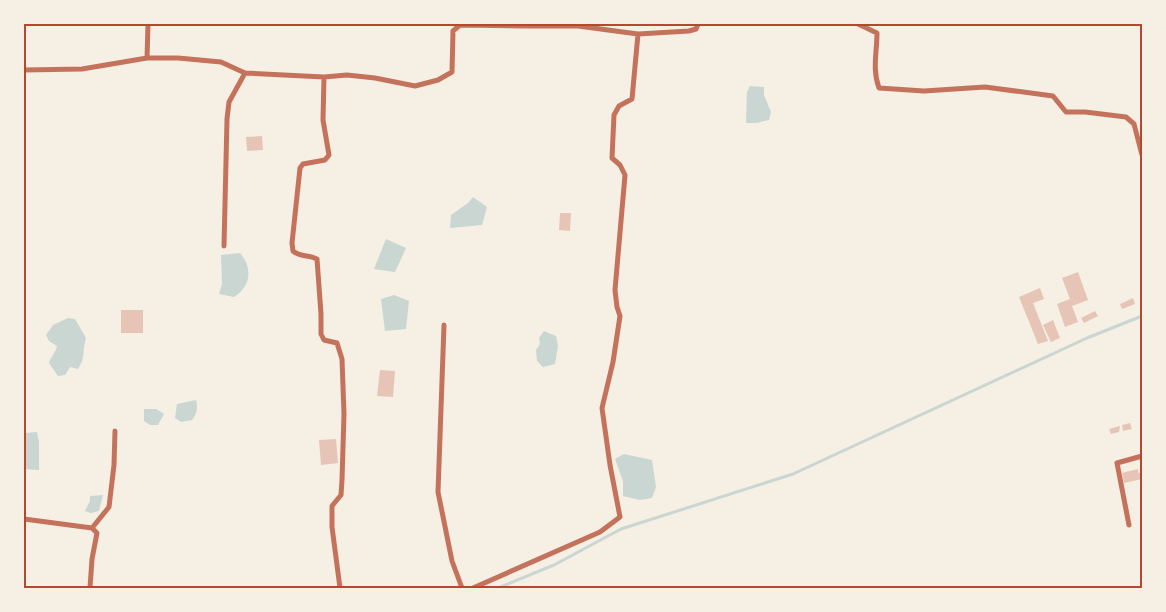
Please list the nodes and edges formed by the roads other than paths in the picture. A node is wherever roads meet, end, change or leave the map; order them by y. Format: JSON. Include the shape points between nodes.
{"nodes":[{"id":1,"x":148,"y":24,"type":"edge"},
{"id":2,"x":698,"y":24,"type":"edge"},
{"id":3,"x":858,"y":24,"type":"edge"},
{"id":4,"x":525,"y":25,"type":"edge"},
{"id":5,"x":638,"y":34,"type":"junction"},
{"id":6,"x":147,"y":58,"type":"junction"},
{"id":7,"x":24,"y":70,"type":"edge"},
{"id":8,"x":245,"y":73,"type":"junction"},
{"id":9,"x":324,"y":77,"type":"junction"},
{"id":10,"x":1142,"y":155,"type":"edge"},
{"id":11,"x":224,"y":246,"type":"dead end"},
{"id":12,"x":444,"y":325,"type":"dead end"},
{"id":13,"x":115,"y":431,"type":"dead end"},
{"id":14,"x":1142,"y":456,"type":"edge"},
{"id":15,"x":24,"y":519,"type":"edge"},
{"id":16,"x":1129,"y":525,"type":"dead end"},
{"id":17,"x":92,"y":528,"type":"junction"},
{"id":18,"x":90,"y":588,"type":"edge"},
{"id":19,"x":340,"y":588,"type":"edge"},
{"id":20,"x":462,"y":588,"type":"edge"},
{"id":21,"x":473,"y":588,"type":"edge"}],
"edges":[{"from":1,"to":6,"type":"street"},
{"from":2,"to":5,"type":"street","via":[[696,29],[688,31]]},
{"from":3,"to":10,"type":"street","via":[[877,32],[874,63],[880,88],[924,91],[985,87],[1053,96],[1066,112],[1126,117],[1134,124]]},
{"from":4,"to":5,"type":"street","via":[[578,26]]},
{"from":4,"to":9,"type":"street","via":[[460,25],[453,31],[452,72],[423,84],[415,86],[347,75]]},
{"from":5,"to":21,"type":"street","via":[[632,100],[619,106],[614,115],[612,158],[620,164],[625,175],[615,290],[620,316],[602,408],[620,517],[600,532]]},
{"from":6,"to":7,"type":"street","via":[[82,69]]},
{"from":6,"to":8,"type":"street","via":[[221,62]]},
{"from":8,"to":9,"type":"street"},
{"from":8,"to":11,"type":"street","via":[[228,110]]},
{"from":9,"to":19,"type":"street","via":[[323,120],[329,155],[325,160],[303,164],[300,168],[292,243],[297,255],[317,259],[321,334],[324,340],[337,343],[342,360],[341,496],[332,506]]},
{"from":12,"to":20,"type":"street","via":[[438,492],[452,561]]},
{"from":13,"to":17,"type":"street","via":[[109,507]]},
{"from":14,"to":16,"type":"street","via":[[1116,463]]},
{"from":15,"to":17,"type":"street"},
{"from":17,"to":18,"type":"street","via":[[97,533]]}]}
